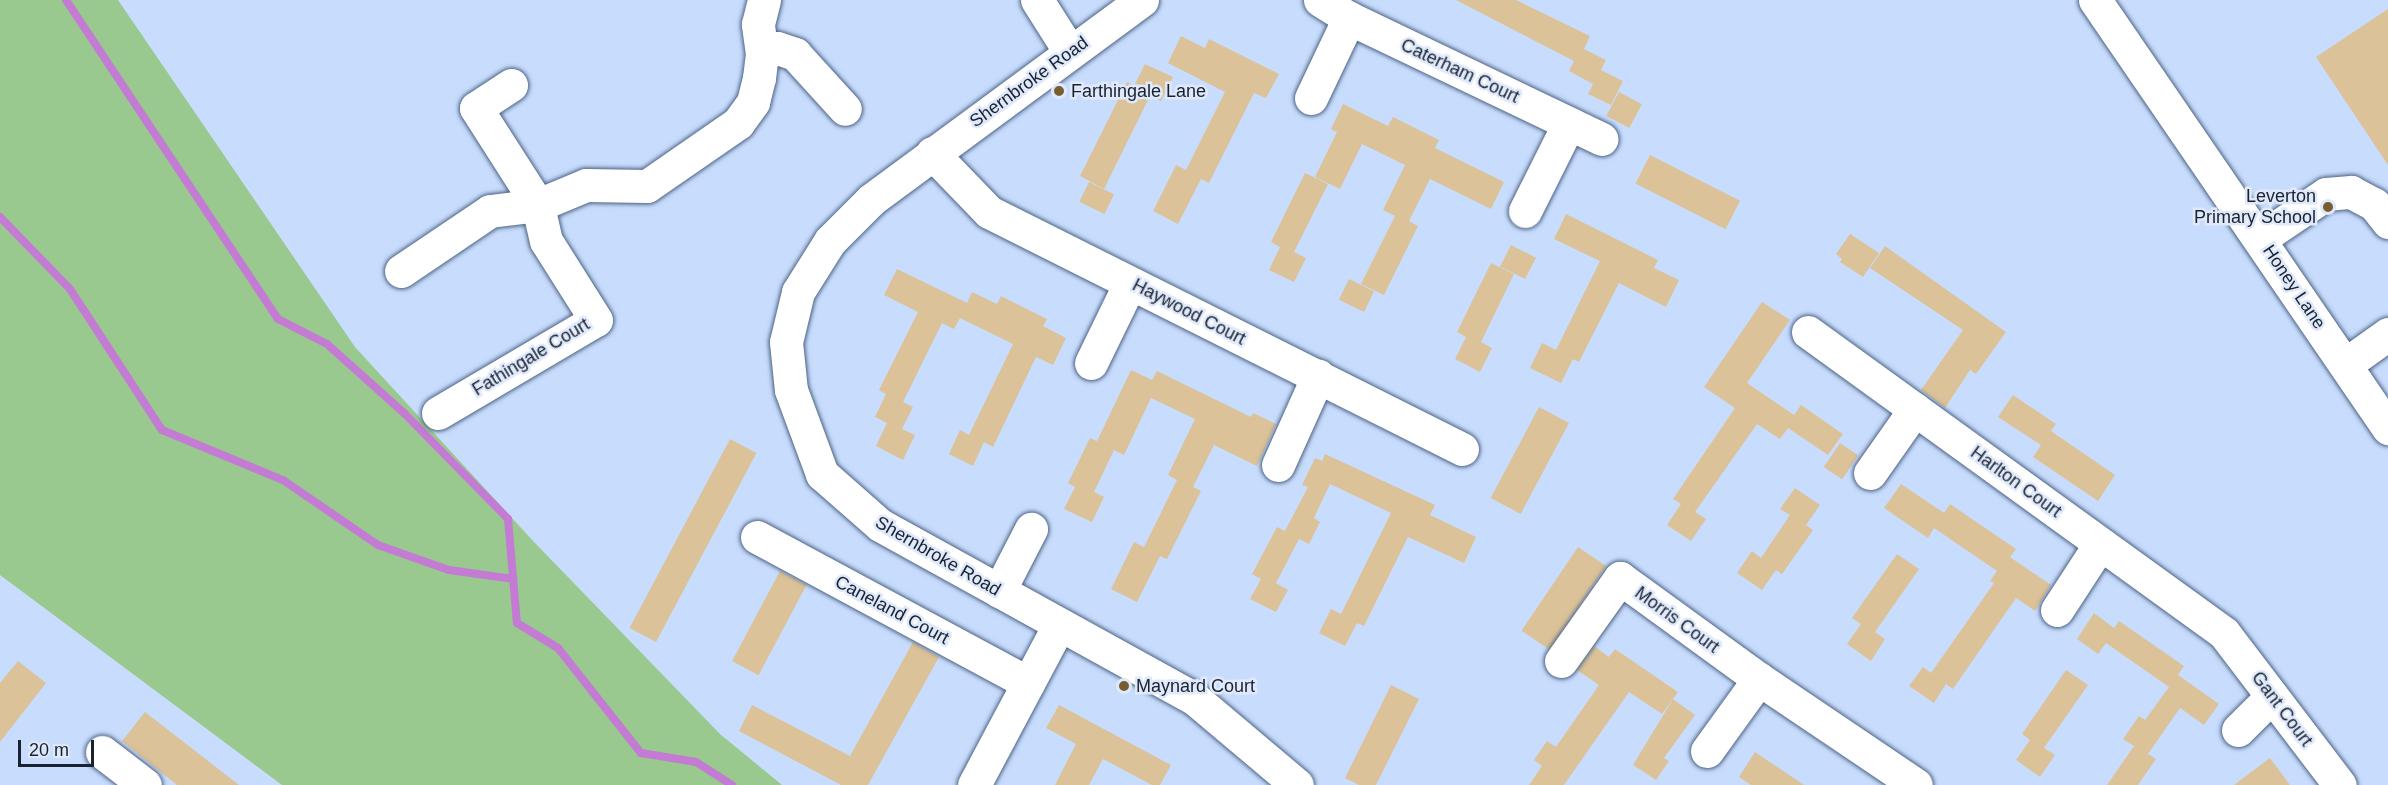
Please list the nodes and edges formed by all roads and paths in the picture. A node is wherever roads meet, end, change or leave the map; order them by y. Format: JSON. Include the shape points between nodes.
{"nodes":[{"id":1,"x":764,"y":0,"type":"edge"},
{"id":2,"x":1036,"y":0,"type":"edge"},
{"id":3,"x":1142,"y":0,"type":"edge"},
{"id":4,"x":1320,"y":0,"type":"edge"},
{"id":5,"x":2096,"y":0,"type":"edge"},
{"id":6,"x":1348,"y":18,"type":"junction"},
{"id":7,"x":1070,"y":52,"type":"junction"},
{"id":8,"x":762,"y":54,"type":"junction"},
{"id":9,"x":511,"y":85,"type":"dead end"},
{"id":10,"x":1311,"y":98,"type":"dead end"},
{"id":11,"x":845,"y":109,"type":"dead end"},
{"id":12,"x":1569,"y":123,"type":"junction"},
{"id":13,"x":1602,"y":139,"type":"dead end"},
{"id":14,"x":932,"y":153,"type":"junction"},
{"id":15,"x":538,"y":205,"type":"junction"},
{"id":16,"x":1525,"y":211,"type":"dead end"},
{"id":17,"x":2388,"y":222,"type":"edge"},
{"id":18,"x":2261,"y":238,"type":"junction"},
{"id":19,"x":401,"y":271,"type":"dead end"},
{"id":20,"x":1130,"y":283,"type":"junction"},
{"id":21,"x":1808,"y":332,"type":"dead end"},
{"id":22,"x":2388,"y":334,"type":"edge"},
{"id":23,"x":1091,"y":363,"type":"dead end"},
{"id":24,"x":2346,"y":364,"type":"junction"},
{"id":25,"x":1318,"y":376,"type":"junction"},
{"id":26,"x":1915,"y":409,"type":"junction"},
{"id":27,"x":438,"y":413,"type":"dead end"},
{"id":28,"x":2388,"y":428,"type":"edge"},
{"id":29,"x":1462,"y":449,"type":"dead end"},
{"id":30,"x":1278,"y":465,"type":"dead end"},
{"id":31,"x":1870,"y":473,"type":"dead end"},
{"id":32,"x":1031,"y":529,"type":"dead end"},
{"id":33,"x":757,"y":537,"type":"dead end"},
{"id":34,"x":2100,"y":544,"type":"junction"},
{"id":35,"x":999,"y":591,"type":"junction"},
{"id":36,"x":2057,"y":609,"type":"dead end"},
{"id":37,"x":1059,"y":625,"type":"junction"},
{"id":38,"x":2224,"y":633,"type":"joint"},
{"id":39,"x":1562,"y":661,"type":"dead end"},
{"id":40,"x":1759,"y":679,"type":"junction"},
{"id":41,"x":1028,"y":683,"type":"junction"},
{"id":42,"x":2272,"y":696,"type":"junction"},
{"id":43,"x":2238,"y":730,"type":"dead end"},
{"id":44,"x":1707,"y":751,"type":"dead end"},
{"id":45,"x":102,"y":752,"type":"dead end"},
{"id":46,"x":145,"y":785,"type":"edge"},
{"id":47,"x":974,"y":785,"type":"edge"},
{"id":48,"x":1297,"y":785,"type":"edge"},
{"id":49,"x":1916,"y":785,"type":"edge"},
{"id":50,"x":2340,"y":785,"type":"edge"}],
"edges":[{"from":1,"to":8,"type":"street","via":[[758,24]]},
{"from":2,"to":7,"type":"street"},
{"from":3,"to":7,"type":"street","name":"Shernbroke Road"},
{"from":4,"to":6,"type":"street","name":"Caterham Court"},
{"from":5,"to":18,"type":"street","name":"Honey Lane"},
{"from":6,"to":10,"type":"street"},
{"from":6,"to":12,"type":"street","name":"Caterham Court"},
{"from":7,"to":14,"type":"street","name":"Shernbroke Road"},
{"from":8,"to":11,"type":"street","via":[[777,48],[795,54]]},
{"from":8,"to":15,"type":"street","via":[[753,102],[738,123],[656,180],[647,186],[586,185]]},
{"from":9,"to":15,"type":"street","name":"Fathingale Court","via":[[476,108]]},
{"from":12,"to":13,"type":"street","name":"Caterham Court"},
{"from":12,"to":16,"type":"street"},
{"from":14,"to":20,"type":"street","name":"Haywood Court","via":[[989,212]]},
{"from":14,"to":35,"type":"street","name":"Shernbroke Road","via":[[871,200],[830,242],[798,292],[786,342],[791,390],[822,474],[837,489],[880,525]]},
{"from":15,"to":19,"type":"street","via":[[490,211]]},
{"from":15,"to":27,"type":"street","name":"Fathingale Court","via":[[546,241],[596,320]]},
{"from":17,"to":18,"type":"street","via":[[2374,204],[2351,192],[2326,194]]},
{"from":18,"to":24,"type":"street","name":"Honey Lane"},
{"from":20,"to":23,"type":"street"},
{"from":20,"to":25,"type":"street","name":"Haywood Court"},
{"from":21,"to":26,"type":"street","name":"Harlton Court"},
{"from":22,"to":24,"type":"street"},
{"from":24,"to":28,"type":"street","name":"Honey Lane"},
{"from":25,"to":29,"type":"street","name":"Haywood Court"},
{"from":25,"to":30,"type":"street"},
{"from":26,"to":31,"type":"street"},
{"from":26,"to":34,"type":"street","name":"Harlton Court"},
{"from":32,"to":35,"type":"street"},
{"from":33,"to":41,"type":"street","name":"Caneland Court"},
{"from":34,"to":36,"type":"street"},
{"from":34,"to":38,"type":"street","name":"Harlton Court"},
{"from":35,"to":37,"type":"street","name":"Shernbroke Road"},
{"from":37,"to":41,"type":"street"},
{"from":37,"to":48,"type":"street","name":"Shernbroke Road","via":[[1195,699]]},
{"from":38,"to":42,"type":"street","name":"Gant Court"},
{"from":39,"to":40,"type":"street","name":"Morris Court","via":[[1620,578]]},
{"from":40,"to":44,"type":"street"},
{"from":40,"to":49,"type":"street","name":"Morris Court"},
{"from":41,"to":47,"type":"street"},
{"from":42,"to":43,"type":"street"},
{"from":42,"to":50,"type":"street","name":"Gant Court"},
{"from":45,"to":46,"type":"street"}]}
